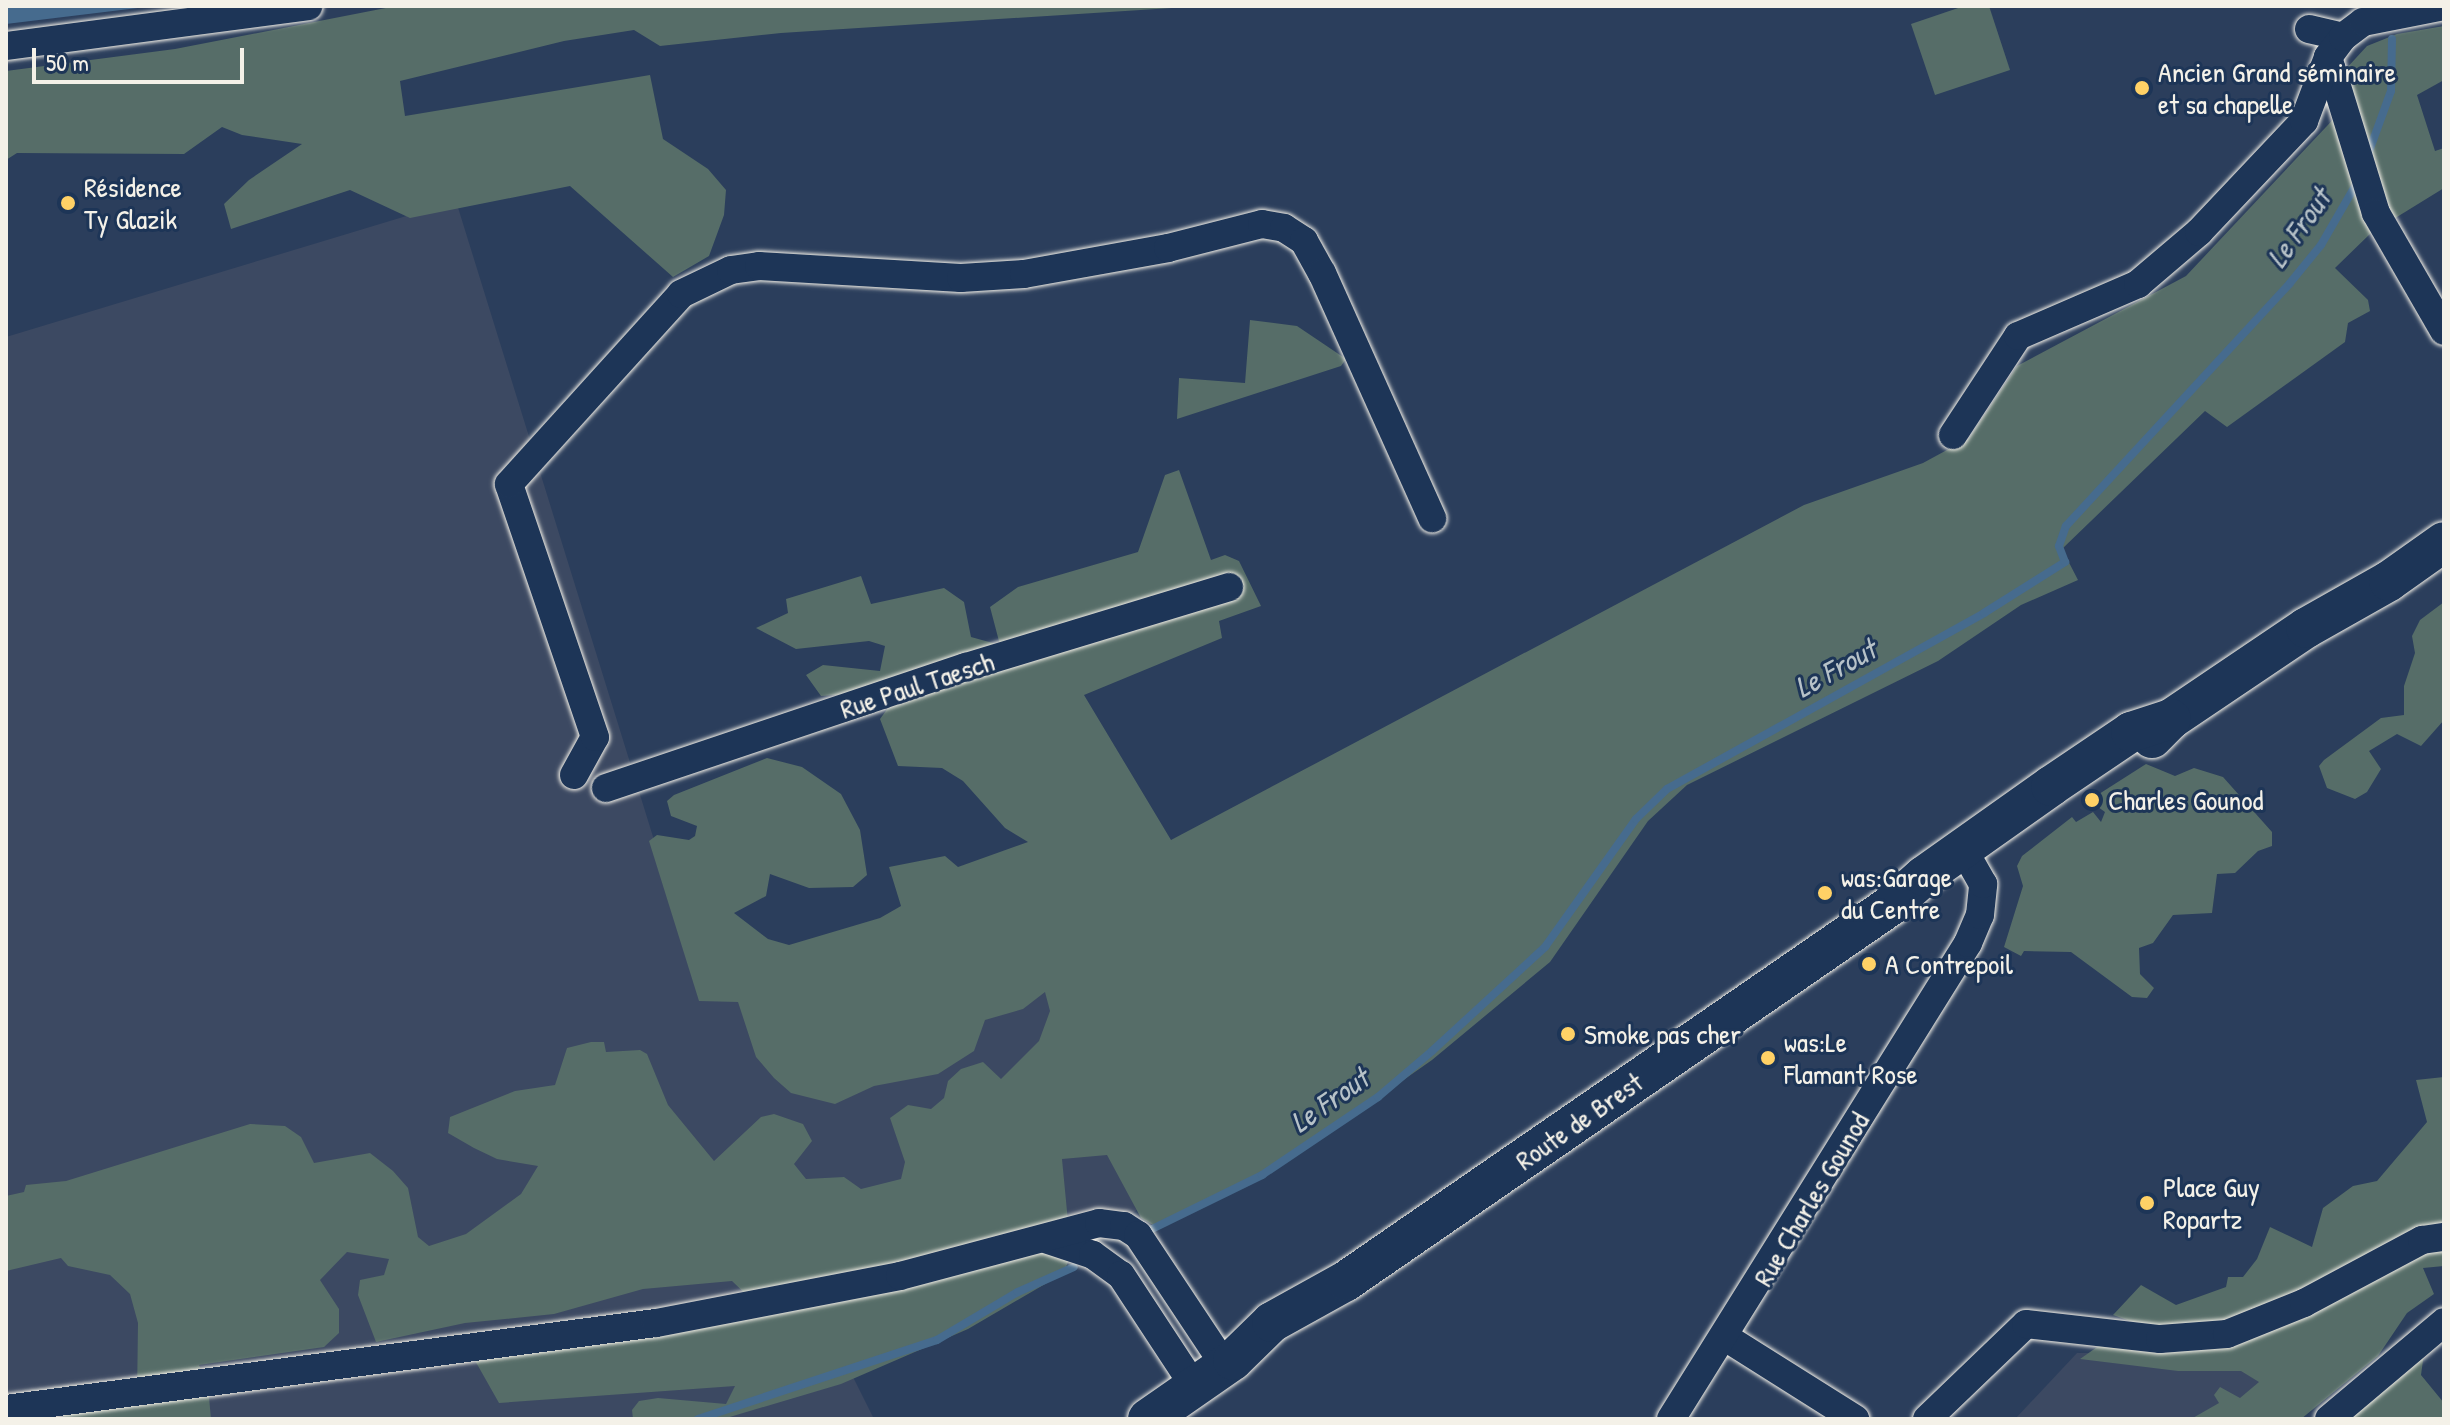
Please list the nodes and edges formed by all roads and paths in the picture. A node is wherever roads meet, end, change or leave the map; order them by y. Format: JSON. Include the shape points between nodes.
{"nodes":[{"id":1,"x":308,"y":6,"type":"edge"},
{"id":2,"x":2444,"y":6,"type":"edge"},
{"id":3,"x":2399,"y":10,"type":"edge"},
{"id":4,"x":2309,"y":29,"type":"dead end"},
{"id":5,"x":2348,"y":31,"type":"edge"},
{"id":6,"x":6,"y":46,"type":"edge"},
{"id":7,"x":2444,"y":331,"type":"edge"},
{"id":8,"x":1953,"y":435,"type":"dead end"},
{"id":9,"x":2444,"y":513,"type":"edge"},
{"id":10,"x":1432,"y":518,"type":"dead end"},
{"id":11,"x":2444,"y":542,"type":"edge"},
{"id":12,"x":1229,"y":587,"type":"dead end"},
{"id":13,"x":2306,"y":628,"type":"junction"},
{"id":14,"x":574,"y":775,"type":"dead end"},
{"id":15,"x":606,"y":788,"type":"dead end"},
{"id":16,"x":1968,"y":856,"type":"junction"},
{"id":17,"x":2444,"y":1237,"type":"edge"},
{"id":18,"x":1048,"y":1240,"type":"junction"},
{"id":19,"x":2444,"y":1322,"type":"edge"},
{"id":20,"x":1725,"y":1337,"type":"junction"},
{"id":21,"x":1217,"y":1371,"type":"junction"},
{"id":22,"x":6,"y":1409,"type":"edge"},
{"id":23,"x":1148,"y":1419,"type":"edge"},
{"id":24,"x":1671,"y":1419,"type":"edge"},
{"id":25,"x":1855,"y":1419,"type":"edge"},
{"id":26,"x":1927,"y":1419,"type":"edge"},
{"id":27,"x":2329,"y":1419,"type":"edge"}],
"edges":[{"from":1,"to":6,"type":"street"},
{"from":2,"to":3,"type":"street"},
{"from":3,"to":5,"type":"street"},
{"from":4,"to":5,"type":"street"},
{"from":5,"to":7,"type":"street","via":[[2363,172],[2385,235]]},
{"from":5,"to":8,"type":"street","via":[[2304,121],[2199,232],[2138,284],[2018,336]]},
{"from":9,"to":13,"type":"main road","name":"Route de Brest","via":[[2357,576]]},
{"from":10,"to":14,"type":"street","via":[[1322,273],[1304,241],[1284,228],[1262,224],[1089,265],[992,276],[759,266],[731,270],[681,294],[509,484],[595,737]]},
{"from":11,"to":13,"type":"main road","name":"Route de Brest","via":[[2389,581]]},
{"from":12,"to":15,"type":"street","name":"Rue Paul Taesch","via":[[966,667]]},
{"from":13,"to":16,"type":"main road","name":"Route de Brest","via":[[2171,719],[2136,753]]},
{"from":16,"to":20,"type":"street","name":"Rue Charles Gounod","via":[[1983,902],[1968,943]]},
{"from":16,"to":21,"type":"main road","name":"Route de Brest","via":[[1933,889],[1890,906],[1346,1281],[1272,1322]]},
{"from":17,"to":26,"type":"street","via":[[2422,1240],[2304,1303],[2227,1334],[2160,1339],[2041,1323],[2019,1327]]},
{"from":18,"to":21,"type":"street","via":[[1088,1252],[1121,1275]]},
{"from":18,"to":21,"type":"street","via":[[1099,1223],[1129,1228],[1144,1242]]},
{"from":18,"to":22,"type":"street","via":[[832,1291],[656,1323]]},
{"from":19,"to":27,"type":"street"},
{"from":20,"to":24,"type":"street","name":"Rue Charles Gounod"},
{"from":20,"to":25,"type":"street"},
{"from":21,"to":23,"type":"main road","name":"Route de Brest"}]}
